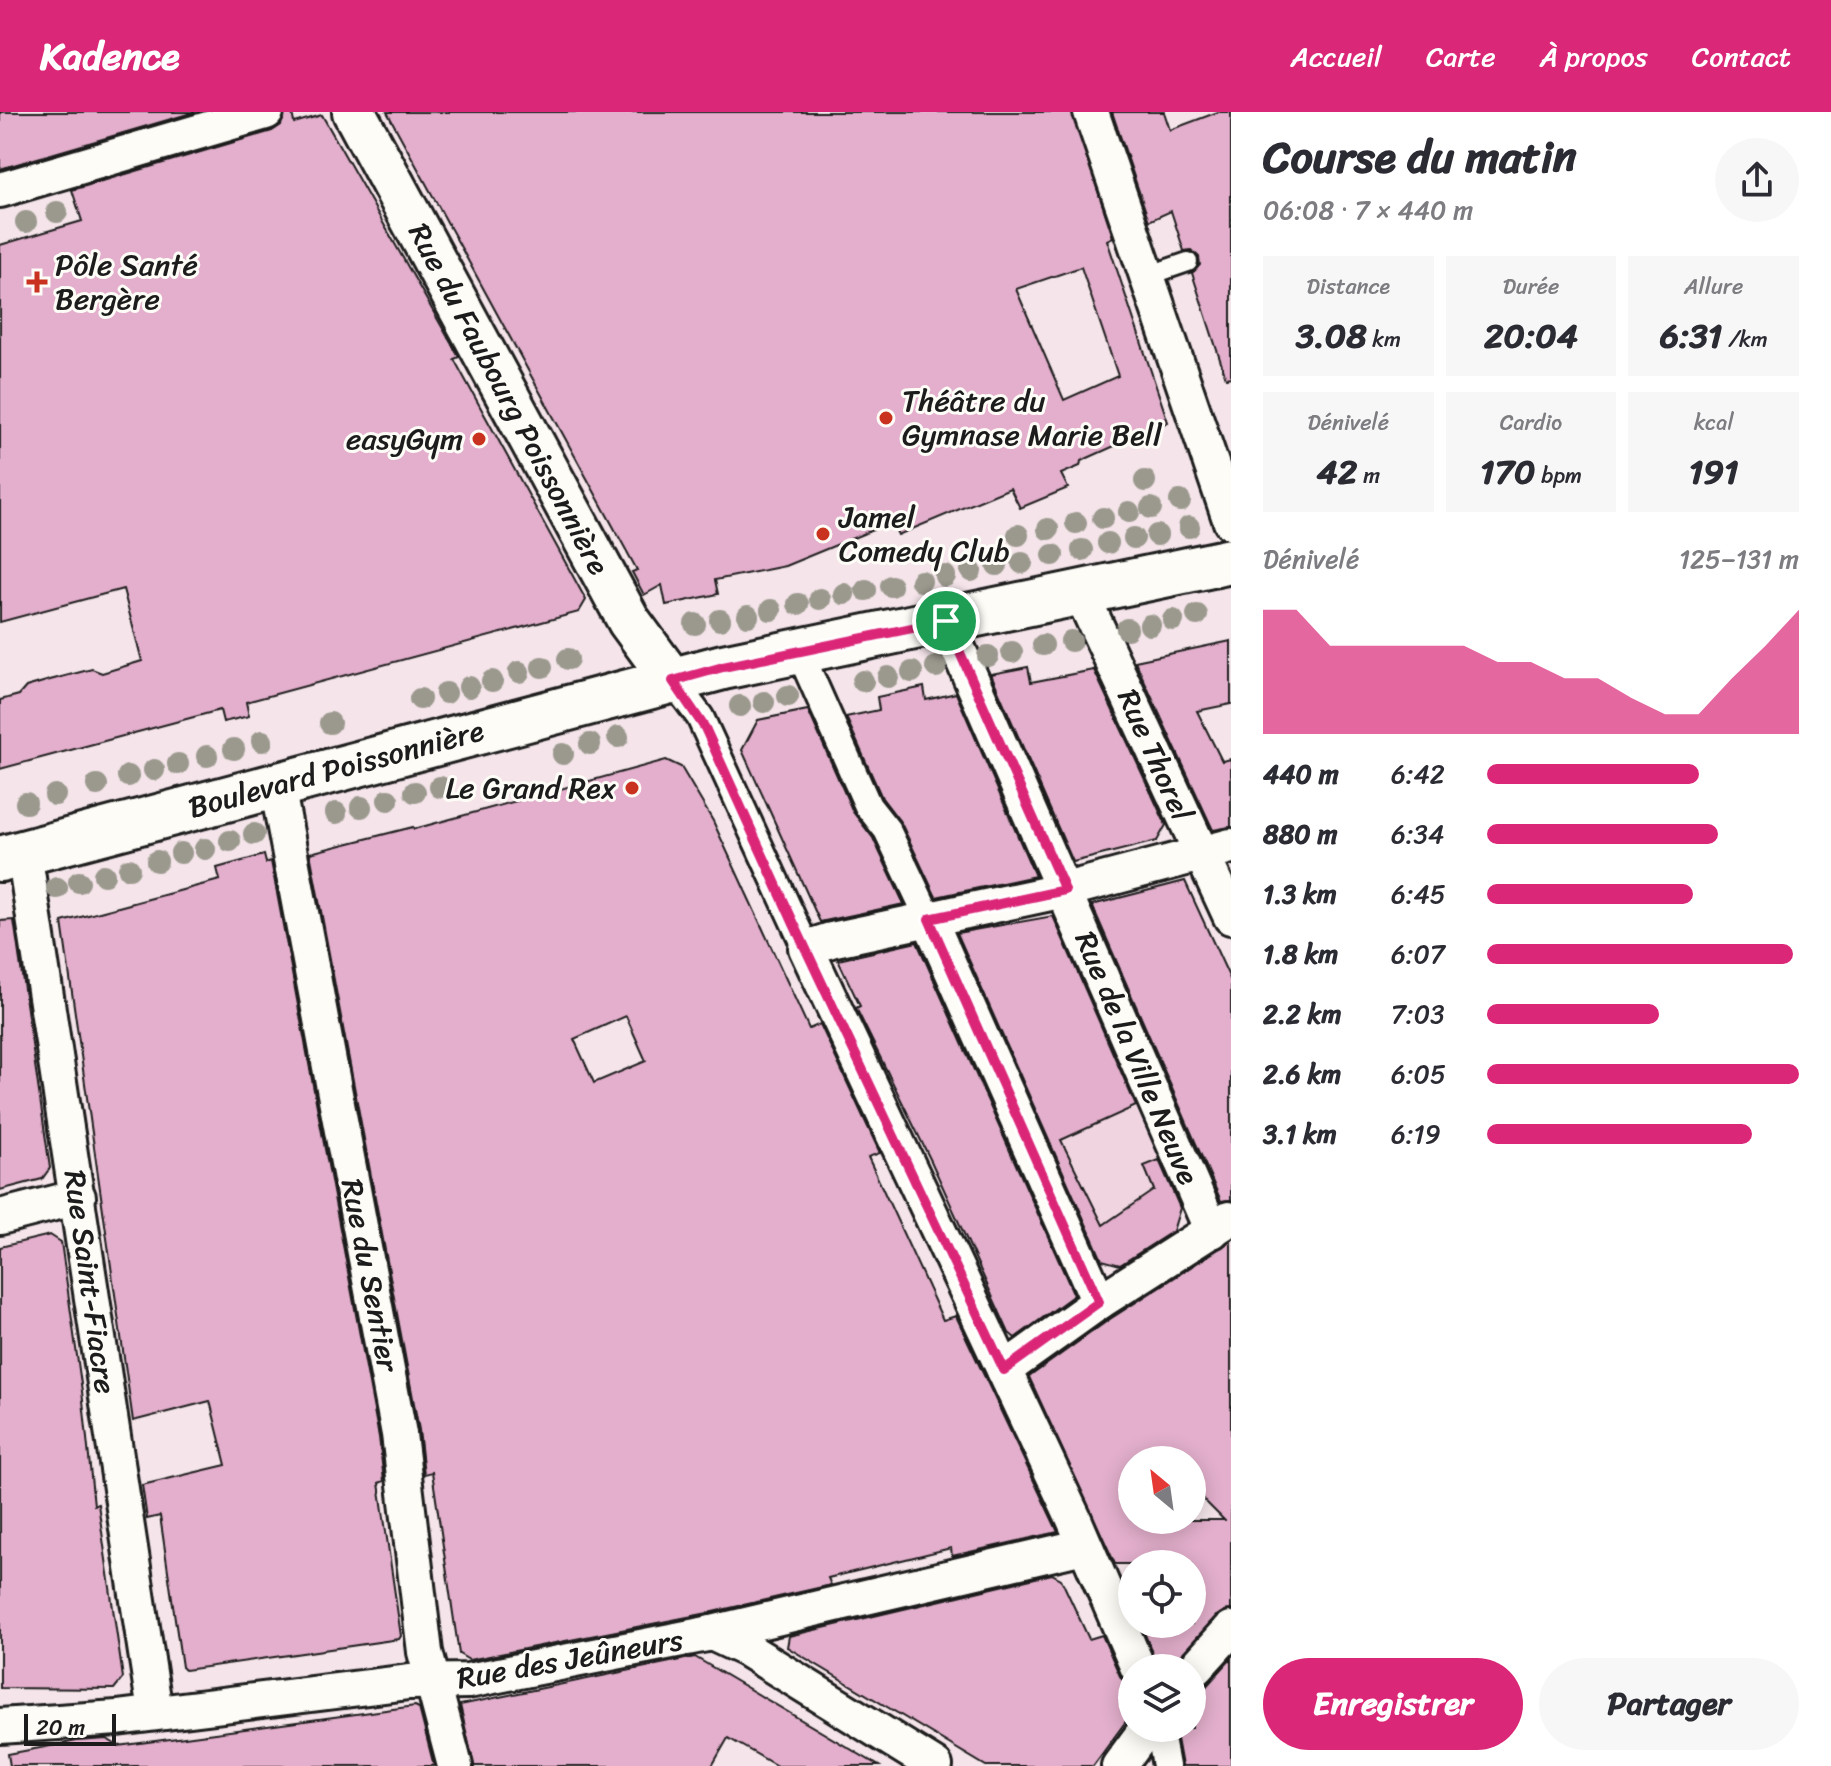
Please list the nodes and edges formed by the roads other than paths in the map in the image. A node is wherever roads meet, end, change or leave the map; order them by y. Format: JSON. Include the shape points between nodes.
{"nodes":[{"id":1,"x":266,"y":112,"type":"edge"},
{"id":2,"x":354,"y":112,"type":"edge"},
{"id":3,"x":1091,"y":112,"type":"edge"},
{"id":4,"x":0,"y":190,"type":"edge"},
{"id":5,"x":1188,"y":262,"type":"dead end"},
{"id":6,"x":1147,"y":276,"type":"junction"},
{"id":7,"x":1231,"y":522,"type":"edge"},
{"id":8,"x":1231,"y":561,"type":"edge"},
{"id":9,"x":1081,"y":593,"type":"junction"},
{"id":10,"x":946,"y":621,"type":"junction"},
{"id":11,"x":800,"y":653,"type":"junction"},
{"id":12,"x":673,"y":681,"type":"junction"},
{"id":13,"x":277,"y":785,"type":"junction"},
{"id":14,"x":1216,"y":850,"type":"edge"},
{"id":15,"x":12,"y":856,"type":"edge"},
{"id":16,"x":1065,"y":890,"type":"junction"},
{"id":17,"x":1231,"y":917,"type":"edge"},
{"id":18,"x":929,"y":919,"type":"junction"},
{"id":19,"x":806,"y":948,"type":"junction"},
{"id":20,"x":78,"y":1197,"type":"junction"},
{"id":21,"x":0,"y":1217,"type":"edge"},
{"id":22,"x":1222,"y":1224,"type":"edge"},
{"id":23,"x":1099,"y":1302,"type":"junction"},
{"id":24,"x":1004,"y":1370,"type":"junction"},
{"id":25,"x":1084,"y":1546,"type":"junction"},
{"id":26,"x":1231,"y":1629,"type":"edge"},
{"id":27,"x":712,"y":1633,"type":"junction"},
{"id":28,"x":1132,"y":1654,"type":"edge"},
{"id":29,"x":1206,"y":1657,"type":"edge"},
{"id":30,"x":431,"y":1682,"type":"junction"},
{"id":31,"x":155,"y":1712,"type":"junction"},
{"id":32,"x":0,"y":1726,"type":"edge"},
{"id":33,"x":1137,"y":1742,"type":"edge"},
{"id":34,"x":1162,"y":1742,"type":"edge"},
{"id":35,"x":455,"y":1766,"type":"edge"},
{"id":36,"x":935,"y":1766,"type":"edge"},
{"id":37,"x":1119,"y":1766,"type":"edge"},
{"id":38,"x":1166,"y":1766,"type":"edge"}],
"edges":[{"from":1,"to":4,"type":"street"},
{"from":2,"to":12,"type":"street","name":"Rue du Faubourg Poissonnière","via":[[629,621]]},
{"from":3,"to":6,"type":"street"},
{"from":5,"to":6,"type":"lane"},
{"from":6,"to":7,"type":"street"},
{"from":8,"to":9,"type":"main road","name":"Boulevard Poissonnière"},
{"from":9,"to":10,"type":"main road","name":"Boulevard Poissonnière"},
{"from":9,"to":14,"type":"street","name":"Rue Thorel"},
{"from":10,"to":11,"type":"main road","name":"Boulevard Poissonnière"},
{"from":10,"to":16,"type":"street","name":"Rue de la Ville Neuve"},
{"from":11,"to":12,"type":"main road","name":"Boulevard Poissonnière"},
{"from":11,"to":18,"type":"street","via":[[868,806],[887,830]]},
{"from":12,"to":13,"type":"main road","name":"Boulevard Poissonnière"},
{"from":12,"to":19,"type":"street","via":[[700,717]]},
{"from":13,"to":15,"type":"main road","name":"Boulevard Poissonnière"},
{"from":13,"to":30,"type":"street","name":"Rue du Sentier","via":[[399,1434]]},
{"from":14,"to":16,"type":"street"},
{"from":14,"to":17,"type":"street","name":"Rue Thorel"},
{"from":15,"to":20,"type":"street","name":"Rue Saint-Fiacre"},
{"from":16,"to":18,"type":"street"},
{"from":16,"to":22,"type":"street","name":"Rue de la Ville Neuve"},
{"from":18,"to":19,"type":"street"},
{"from":18,"to":23,"type":"street"},
{"from":19,"to":24,"type":"street"},
{"from":20,"to":21,"type":"street"},
{"from":20,"to":31,"type":"street","name":"Rue Saint-Fiacre"},
{"from":22,"to":23,"type":"street"},
{"from":23,"to":24,"type":"street"},
{"from":24,"to":25,"type":"street"},
{"from":25,"to":27,"type":"street","name":"Rue des Jeûneurs"},
{"from":25,"to":28,"type":"street"},
{"from":26,"to":29,"type":"street"},
{"from":27,"to":30,"type":"street","name":"Rue des Jeûneurs","via":[[468,1681]]},
{"from":27,"to":36,"type":"street"},
{"from":30,"to":31,"type":"street","name":"Rue des Jeûneurs"},
{"from":30,"to":35,"type":"street","name":"Rue du Sentier"},
{"from":31,"to":32,"type":"street","name":"Rue des Jeûneurs"},
{"from":33,"to":37,"type":"street"},
{"from":34,"to":38,"type":"street"}]}
